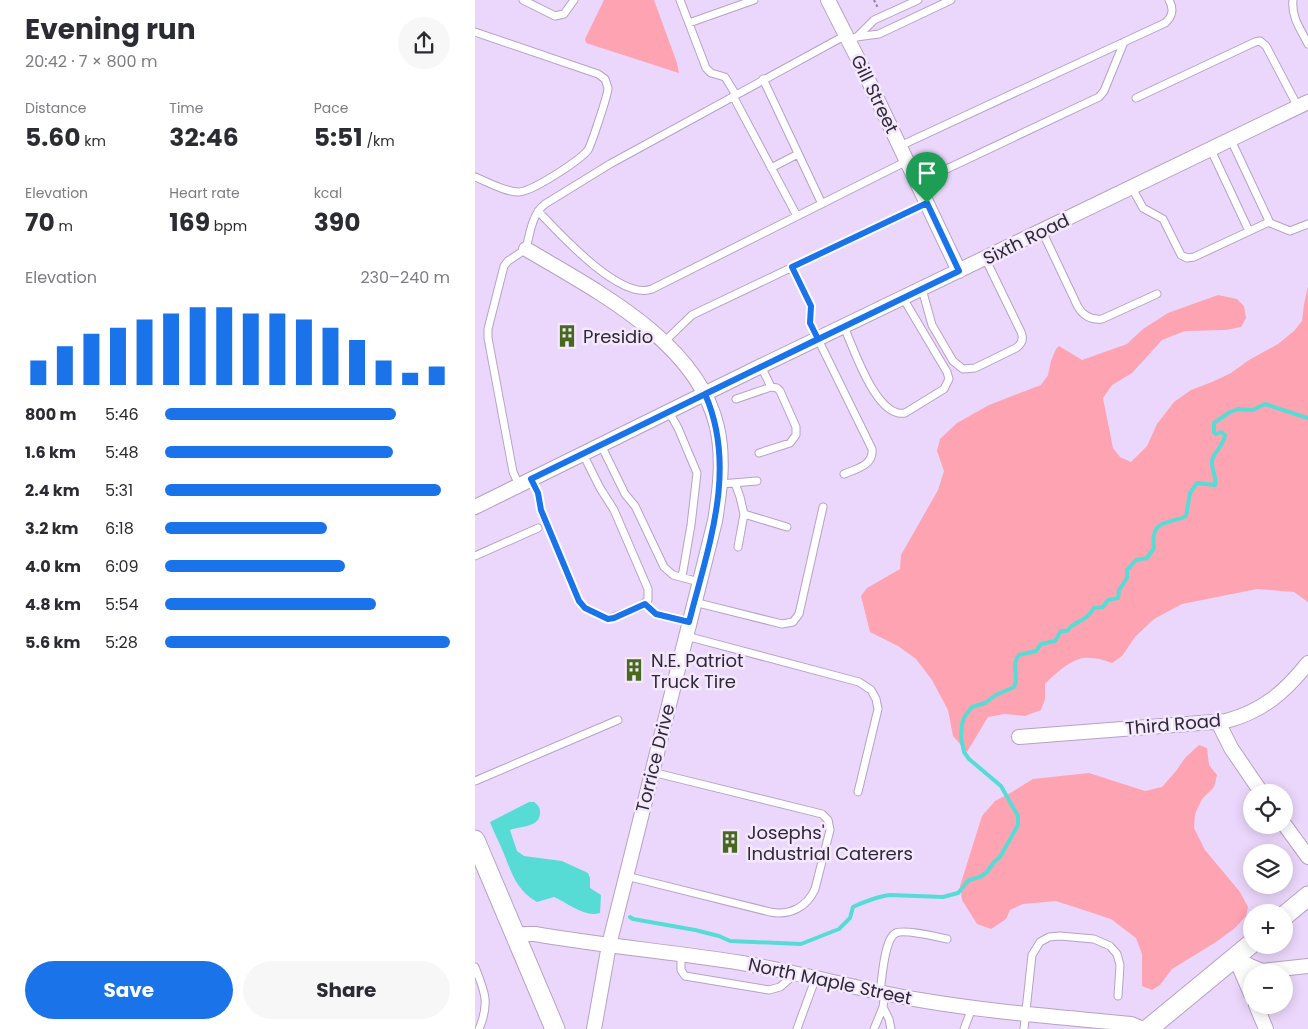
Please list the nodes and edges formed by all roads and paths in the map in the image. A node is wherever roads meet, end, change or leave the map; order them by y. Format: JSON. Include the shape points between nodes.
{"nodes":[{"id":1,"x":523,"y":0,"type":"edge"},
{"id":2,"x":574,"y":0,"type":"edge"},
{"id":3,"x":681,"y":0,"type":"edge"},
{"id":4,"x":754,"y":0,"type":"edge"},
{"id":5,"x":828,"y":0,"type":"edge"},
{"id":6,"x":917,"y":0,"type":"edge"},
{"id":7,"x":951,"y":0,"type":"edge"},
{"id":8,"x":1169,"y":0,"type":"edge"},
{"id":9,"x":1291,"y":0,"type":"edge"},
{"id":10,"x":689,"y":23,"type":"junction"},
{"id":11,"x":475,"y":32,"type":"edge"},
{"id":12,"x":850,"y":37,"type":"junction"},
{"id":13,"x":1124,"y":42,"type":"junction"},
{"id":14,"x":1308,"y":44,"type":"edge"},
{"id":15,"x":763,"y":79,"type":"junction"},
{"id":16,"x":734,"y":95,"type":"junction"},
{"id":17,"x":1136,"y":98,"type":"dead end"},
{"id":18,"x":1303,"y":105,"type":"edge"},
{"id":19,"x":1231,"y":140,"type":"junction"},
{"id":20,"x":900,"y":146,"type":"junction"},
{"id":21,"x":1211,"y":150,"type":"junction"},
{"id":22,"x":798,"y":154,"type":"junction"},
{"id":23,"x":907,"y":162,"type":"junction"},
{"id":24,"x":771,"y":168,"type":"junction"},
{"id":25,"x":475,"y":177,"type":"edge"},
{"id":26,"x":917,"y":183,"type":"junction"},
{"id":27,"x":1132,"y":188,"type":"junction"},
{"id":28,"x":927,"y":203,"type":"junction"},
{"id":29,"x":822,"y":204,"type":"junction"},
{"id":30,"x":538,"y":211,"type":"junction"},
{"id":31,"x":797,"y":216,"type":"junction"},
{"id":32,"x":1269,"y":222,"type":"junction"},
{"id":33,"x":1308,"y":224,"type":"edge"},
{"id":34,"x":1042,"y":231,"type":"junction"},
{"id":35,"x":1249,"y":231,"type":"junction"},
{"id":36,"x":526,"y":249,"type":"junction"},
{"id":37,"x":985,"y":258,"type":"junction"},
{"id":38,"x":792,"y":267,"type":"junction"},
{"id":39,"x":959,"y":271,"type":"junction"},
{"id":40,"x":922,"y":289,"type":"junction"},
{"id":41,"x":1157,"y":294,"type":"dead end"},
{"id":42,"x":903,"y":298,"type":"junction"},
{"id":43,"x":844,"y":327,"type":"junction"},
{"id":44,"x":818,"y":339,"type":"junction"},
{"id":45,"x":664,"y":342,"type":"junction"},
{"id":46,"x":761,"y":366,"type":"junction"},
{"id":47,"x":771,"y":387,"type":"junction"},
{"id":48,"x":705,"y":394,"type":"junction"},
{"id":49,"x":736,"y":399,"type":"dead end"},
{"id":50,"x":669,"y":412,"type":"junction"},
{"id":51,"x":601,"y":445,"type":"junction"},
{"id":52,"x":759,"y":453,"type":"dead end"},
{"id":53,"x":583,"y":454,"type":"junction"},
{"id":54,"x":844,"y":474,"type":"dead end"},
{"id":55,"x":757,"y":481,"type":"dead end"},
{"id":56,"x":525,"y":482,"type":"junction"},
{"id":57,"x":735,"y":483,"type":"junction"},
{"id":58,"x":720,"y":484,"type":"junction"},
{"id":59,"x":475,"y":506,"type":"edge"},
{"id":60,"x":823,"y":507,"type":"dead end"},
{"id":61,"x":744,"y":514,"type":"junction"},
{"id":62,"x":787,"y":527,"type":"dead end"},
{"id":63,"x":538,"y":528,"type":"dead end"},
{"id":64,"x":738,"y":547,"type":"dead end"},
{"id":65,"x":475,"y":556,"type":"edge"},
{"id":66,"x":682,"y":577,"type":"junction"},
{"id":67,"x":699,"y":582,"type":"junction"},
{"id":68,"x":694,"y":602,"type":"junction"},
{"id":69,"x":645,"y":604,"type":"junction"},
{"id":70,"x":689,"y":622,"type":"junction"},
{"id":71,"x":686,"y":636,"type":"junction"},
{"id":72,"x":1308,"y":663,"type":"edge"},
{"id":73,"x":618,"y":720,"type":"dead end"},
{"id":74,"x":1218,"y":722,"type":"junction"},
{"id":75,"x":1019,"y":737,"type":"dead end"},
{"id":76,"x":651,"y":772,"type":"junction"},
{"id":77,"x":475,"y":781,"type":"edge"},
{"id":78,"x":1256,"y":784,"type":"edge"},
{"id":79,"x":858,"y":792,"type":"dead end"},
{"id":80,"x":1291,"y":834,"type":"edge"},
{"id":81,"x":475,"y":840,"type":"edge"},
{"id":82,"x":1308,"y":858,"type":"edge"},
{"id":83,"x":626,"y":876,"type":"junction"},
{"id":84,"x":1308,"y":896,"type":"edge"},
{"id":85,"x":1293,"y":908,"type":"edge"},
{"id":86,"x":516,"y":936,"type":"junction"},
{"id":87,"x":947,"y":939,"type":"dead end"},
{"id":88,"x":609,"y":945,"type":"junction"},
{"id":89,"x":1243,"y":950,"type":"edge"},
{"id":90,"x":681,"y":954,"type":"junction"},
{"id":91,"x":1235,"y":957,"type":"junction"},
{"id":92,"x":1308,"y":966,"type":"edge"},
{"id":93,"x":475,"y":967,"type":"edge"},
{"id":94,"x":797,"y":972,"type":"junction"},
{"id":95,"x":1243,"y":976,"type":"edge"},
{"id":96,"x":816,"y":977,"type":"junction"},
{"id":97,"x":1118,"y":996,"type":"dead end"},
{"id":98,"x":882,"y":998,"type":"junction"},
{"id":99,"x":972,"y":1008,"type":"junction"},
{"id":100,"x":1026,"y":1013,"type":"junction"},
{"id":101,"x":1260,"y":1014,"type":"edge"},
{"id":102,"x":479,"y":1029,"type":"edge"},
{"id":103,"x":555,"y":1029,"type":"edge"},
{"id":104,"x":593,"y":1029,"type":"edge"},
{"id":105,"x":797,"y":1029,"type":"edge"},
{"id":106,"x":873,"y":1029,"type":"edge"},
{"id":107,"x":891,"y":1029,"type":"edge"},
{"id":108,"x":964,"y":1029,"type":"edge"},
{"id":109,"x":1024,"y":1029,"type":"edge"},
{"id":110,"x":1143,"y":1029,"type":"edge"},
{"id":111,"x":1148,"y":1029,"type":"edge"},
{"id":112,"x":1266,"y":1029,"type":"edge"}],
"edges":[{"from":1,"to":2,"type":"lane","via":[[555,16],[564,14]]},
{"from":3,"to":10,"type":"lane"},
{"from":4,"to":10,"type":"lane"},
{"from":5,"to":12,"type":"street","name":"Gill Street"},
{"from":6,"to":12,"type":"lane","via":[[873,21]]},
{"from":7,"to":12,"type":"lane","via":[[879,34]]},
{"from":8,"to":13,"type":"lane","via":[[1172,12],[1167,21]]},
{"from":9,"to":14,"type":"lane","via":[[1294,18]]},
{"from":10,"to":16,"type":"lane","via":[[706,68],[726,78]]},
{"from":11,"to":25,"type":"lane","via":[[598,74],[605,79],[608,88],[588,150],[568,166],[522,191],[509,190]]},
{"from":12,"to":15,"type":"lane"},
{"from":12,"to":20,"type":"street","name":"Gill Street"},
{"from":13,"to":20,"type":"lane"},
{"from":13,"to":26,"type":"lane","via":[[1099,97]]},
{"from":15,"to":16,"type":"lane"},
{"from":15,"to":22,"type":"lane"},
{"from":16,"to":24,"type":"lane"},
{"from":16,"to":30,"type":"lane","via":[[610,164]]},
{"from":17,"to":18,"type":"lane","via":[[1258,41],[1266,46]]},
{"from":18,"to":19,"type":"street","name":"Sixth Road"},
{"from":19,"to":21,"type":"street","name":"Sixth Road"},
{"from":19,"to":32,"type":"lane"},
{"from":20,"to":23,"type":"street","name":"Gill Street"},
{"from":21,"to":27,"type":"street","name":"Sixth Road"},
{"from":21,"to":35,"type":"lane"},
{"from":22,"to":24,"type":"lane"},
{"from":22,"to":29,"type":"lane"},
{"from":23,"to":26,"type":"street","name":"Gill Street"},
{"from":23,"to":29,"type":"lane"},
{"from":24,"to":31,"type":"lane"},
{"from":26,"to":28,"type":"street","name":"Gill Street"},
{"from":27,"to":34,"type":"street","name":"Sixth Road"},
{"from":27,"to":35,"type":"lane","via":[[1143,208],[1162,218],[1178,251],[1185,257],[1194,257]]},
{"from":28,"to":38,"type":"lane"},
{"from":28,"to":39,"type":"street","name":"Gill Street"},
{"from":29,"to":31,"type":"lane"},
{"from":30,"to":31,"type":"lane","via":[[611,279],[645,291]]},
{"from":30,"to":36,"type":"lane"},
{"from":32,"to":33,"type":"lane","via":[[1288,231]]},
{"from":32,"to":35,"type":"lane"},
{"from":34,"to":37,"type":"street","name":"Sixth Road"},
{"from":34,"to":41,"type":"lane","via":[[1078,308],[1087,316],[1106,318]]},
{"from":36,"to":45,"type":"street","name":"Torrice Drive","via":[[623,309]]},
{"from":36,"to":56,"type":"lane","via":[[504,266],[488,334],[513,472]]},
{"from":37,"to":39,"type":"street","name":"Sixth Road"},
{"from":37,"to":40,"type":"lane","via":[[1021,332],[1022,341],[1016,348],[972,369],[960,368],[953,362],[932,325]]},
{"from":38,"to":44,"type":"lane","via":[[811,306],[810,323]]},
{"from":38,"to":45,"type":"lane","via":[[692,315]]},
{"from":39,"to":40,"type":"street","name":"Sixth Road"},
{"from":40,"to":42,"type":"street","name":"Sixth Road"},
{"from":42,"to":43,"type":"street","name":"Sixth Road"},
{"from":42,"to":43,"type":"lane","via":[[949,379],[944,389],[905,413],[897,414],[891,410],[869,384]]},
{"from":43,"to":44,"type":"street","name":"Sixth Road"},
{"from":44,"to":46,"type":"street","name":"Sixth Road"},
{"from":44,"to":54,"type":"lane","via":[[872,449],[872,457],[867,463]]},
{"from":45,"to":48,"type":"street","name":"Torrice Drive","via":[[688,367]]},
{"from":46,"to":47,"type":"lane"},
{"from":46,"to":48,"type":"street","name":"Sixth Road"},
{"from":47,"to":49,"type":"lane"},
{"from":47,"to":52,"type":"lane","via":[[781,391],[796,427],[796,435],[790,443]]},
{"from":48,"to":50,"type":"street","name":"Sixth Road"},
{"from":48,"to":58,"type":"street","name":"Torrice Drive","via":[[717,428]]},
{"from":50,"to":51,"type":"street","name":"Sixth Road"},
{"from":50,"to":66,"type":"lane","via":[[697,473]]},
{"from":51,"to":53,"type":"street","name":"Sixth Road"},
{"from":51,"to":66,"type":"lane","via":[[625,494],[636,507],[663,567]]},
{"from":53,"to":56,"type":"street","name":"Sixth Road"},
{"from":53,"to":69,"type":"lane","via":[[614,510],[648,589],[649,597]]},
{"from":55,"to":57,"type":"lane"},
{"from":56,"to":59,"type":"street","name":"Sixth Road"},
{"from":56,"to":69,"type":"lane","via":[[538,493],[541,510],[580,603],[608,619]]},
{"from":57,"to":58,"type":"lane"},
{"from":57,"to":61,"type":"lane"},
{"from":58,"to":67,"type":"street","name":"Torrice Drive","via":[[715,521]]},
{"from":60,"to":68,"type":"lane","via":[[795,621],[782,624]]},
{"from":61,"to":62,"type":"lane"},
{"from":61,"to":64,"type":"lane"},
{"from":63,"to":65,"type":"lane"},
{"from":66,"to":67,"type":"lane"},
{"from":67,"to":68,"type":"street","name":"Torrice Drive"},
{"from":68,"to":70,"type":"street","name":"Torrice Drive"},
{"from":69,"to":70,"type":"lane","via":[[656,614]]},
{"from":70,"to":71,"type":"street","name":"Torrice Drive"},
{"from":71,"to":76,"type":"street","name":"Torrice Drive"},
{"from":71,"to":79,"type":"lane","via":[[868,686],[877,699],[878,709]]},
{"from":72,"to":74,"type":"street","name":"Third Road","via":[[1272,701],[1239,717]]},
{"from":73,"to":77,"type":"lane"},
{"from":74,"to":75,"type":"street","name":"Third Road"},
{"from":74,"to":78,"type":"street"},
{"from":76,"to":83,"type":"street","name":"Torrice Drive"},
{"from":76,"to":83,"type":"lane","via":[[822,814],[830,825],[826,848],[810,898],[799,908],[785,912],[770,912]]},
{"from":80,"to":82,"type":"street"},
{"from":81,"to":86,"type":"main road"},
{"from":83,"to":88,"type":"street","name":"Torrice Drive"},
{"from":84,"to":85,"type":"main road"},
{"from":86,"to":88,"type":"street","name":"North Maple Street","via":[[530,933]]},
{"from":86,"to":103,"type":"main road"},
{"from":87,"to":98,"type":"lane","via":[[901,932],[893,934],[888,943]]},
{"from":88,"to":90,"type":"street","name":"North Maple Street"},
{"from":88,"to":104,"type":"street","name":"Torrice Drive"},
{"from":89,"to":91,"type":"main road"},
{"from":90,"to":94,"type":"street","name":"North Maple Street"},
{"from":90,"to":94,"type":"lane","via":[[681,970],[685,976],[769,990],[780,987]]},
{"from":91,"to":92,"type":"street","via":[[1262,971]]},
{"from":91,"to":95,"type":"street"},
{"from":91,"to":111,"type":"main road"},
{"from":93,"to":102,"type":"lane","via":[[486,1001],[486,1012]]},
{"from":94,"to":96,"type":"street","name":"North Maple Street"},
{"from":96,"to":98,"type":"street","name":"North Maple Street"},
{"from":96,"to":105,"type":"lane"},
{"from":97,"to":100,"type":"lane","via":[[1121,965],[1114,950],[1099,940],[1054,936],[1040,942],[1032,955]]},
{"from":98,"to":99,"type":"street","name":"North Maple Street"},
{"from":98,"to":106,"type":"lane"},
{"from":98,"to":107,"type":"lane"},
{"from":99,"to":100,"type":"street","name":"North Maple Street"},
{"from":99,"to":108,"type":"lane"},
{"from":100,"to":109,"type":"lane"},
{"from":100,"to":110,"type":"street","name":"North Maple Street","via":[[1131,1024]]},
{"from":101,"to":112,"type":"street"}]}
